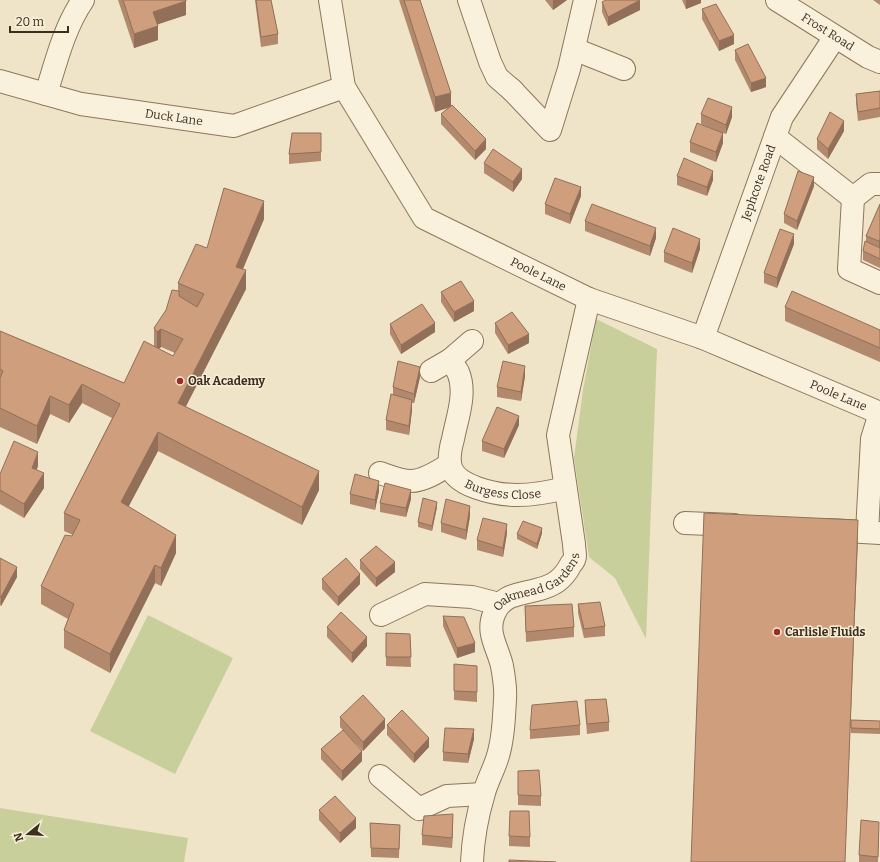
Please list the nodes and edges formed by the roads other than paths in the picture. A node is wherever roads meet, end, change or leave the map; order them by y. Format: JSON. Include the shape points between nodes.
{"nodes":[{"id":1,"x":83,"y":0,"type":"edge"},
{"id":2,"x":330,"y":0,"type":"edge"},
{"id":3,"x":469,"y":0,"type":"edge"},
{"id":4,"x":585,"y":0,"type":"edge"},
{"id":5,"x":777,"y":0,"type":"edge"},
{"id":6,"x":835,"y":37,"type":"junction"},
{"id":7,"x":574,"y":49,"type":"junction"},
{"id":8,"x":880,"y":62,"type":"edge"},
{"id":9,"x":624,"y":69,"type":"dead end"},
{"id":10,"x":0,"y":81,"type":"edge"},
{"id":11,"x":344,"y":87,"type":"junction"},
{"id":12,"x":46,"y":94,"type":"junction"},
{"id":13,"x":775,"y":137,"type":"junction"},
{"id":14,"x":880,"y":184,"type":"edge"},
{"id":15,"x":853,"y":198,"type":"junction"},
{"id":16,"x":880,"y":284,"type":"edge"},
{"id":17,"x":589,"y":299,"type":"junction"},
{"id":18,"x":703,"y":338,"type":"junction"},
{"id":19,"x":472,"y":341,"type":"dead end"},
{"id":20,"x":450,"y":360,"type":"junction"},
{"id":21,"x":431,"y":371,"type":"dead end"},
{"id":22,"x":880,"y":413,"type":"edge"},
{"id":23,"x":450,"y":464,"type":"junction"},
{"id":24,"x":380,"y":473,"type":"dead end"},
{"id":25,"x":566,"y":488,"type":"junction"},
{"id":26,"x":685,"y":523,"type":"dead end"},
{"id":27,"x":756,"y":526,"type":"edge"},
{"id":28,"x":812,"y":529,"type":"edge"},
{"id":29,"x":874,"y":532,"type":"edge"},
{"id":30,"x":499,"y":604,"type":"junction"},
{"id":31,"x":381,"y":615,"type":"dead end"},
{"id":32,"x":380,"y":776,"type":"dead end"},
{"id":33,"x":484,"y":794,"type":"junction"},
{"id":34,"x":472,"y":862,"type":"edge"}],
"edges":[{"from":1,"to":12,"type":"street","via":[[65,35]]},
{"from":2,"to":11,"type":"street","name":"Poole Lane"},
{"from":3,"to":7,"type":"street","via":[[497,77],[550,130]]},
{"from":4,"to":7,"type":"street"},
{"from":5,"to":6,"type":"street","name":"Frost Road"},
{"from":6,"to":8,"type":"street","name":"Frost Road"},
{"from":6,"to":13,"type":"street","name":"Jephcote Road","via":[[782,117]]},
{"from":7,"to":9,"type":"street"},
{"from":10,"to":12,"type":"street","name":"Duck Lane"},
{"from":11,"to":12,"type":"street","name":"Duck Lane","via":[[234,126],[81,104]]},
{"from":11,"to":17,"type":"street","name":"Poole Lane","via":[[424,218]]},
{"from":13,"to":15,"type":"street"},
{"from":13,"to":18,"type":"street","name":"Jephcote Road"},
{"from":14,"to":15,"type":"street","via":[[871,184]]},
{"from":15,"to":16,"type":"street","via":[[849,268]]},
{"from":17,"to":18,"type":"street","name":"Poole Lane"},
{"from":17,"to":25,"type":"street","name":"Oakmead Gardens","via":[[558,435]]},
{"from":18,"to":22,"type":"street","name":"Poole Lane"},
{"from":19,"to":20,"type":"street"},
{"from":20,"to":21,"type":"street"},
{"from":20,"to":23,"type":"street","via":[[458,372],[462,391]]},
{"from":22,"to":29,"type":"street","via":[[872,439]]},
{"from":23,"to":24,"type":"street","via":[[422,479],[411,481]]},
{"from":23,"to":25,"type":"street","name":"Burgess Close","via":[[452,471],[462,481],[480,489],[517,495]]},
{"from":25,"to":30,"type":"street","name":"Oakmead Gardens","via":[[575,558],[567,572],[561,580],[551,585],[536,591],[516,594]]},
{"from":26,"to":27,"type":"street"},
{"from":28,"to":29,"type":"street"},
{"from":30,"to":31,"type":"street","via":[[472,597],[425,594]]},
{"from":30,"to":33,"type":"street","name":"Oakmead Gardens","via":[[491,626],[492,639],[502,665],[504,679],[504,719],[497,759]]},
{"from":32,"to":33,"type":"street","via":[[419,809],[447,796]]},
{"from":33,"to":34,"type":"street","name":"Oakmead Gardens","via":[[474,836]]}]}
